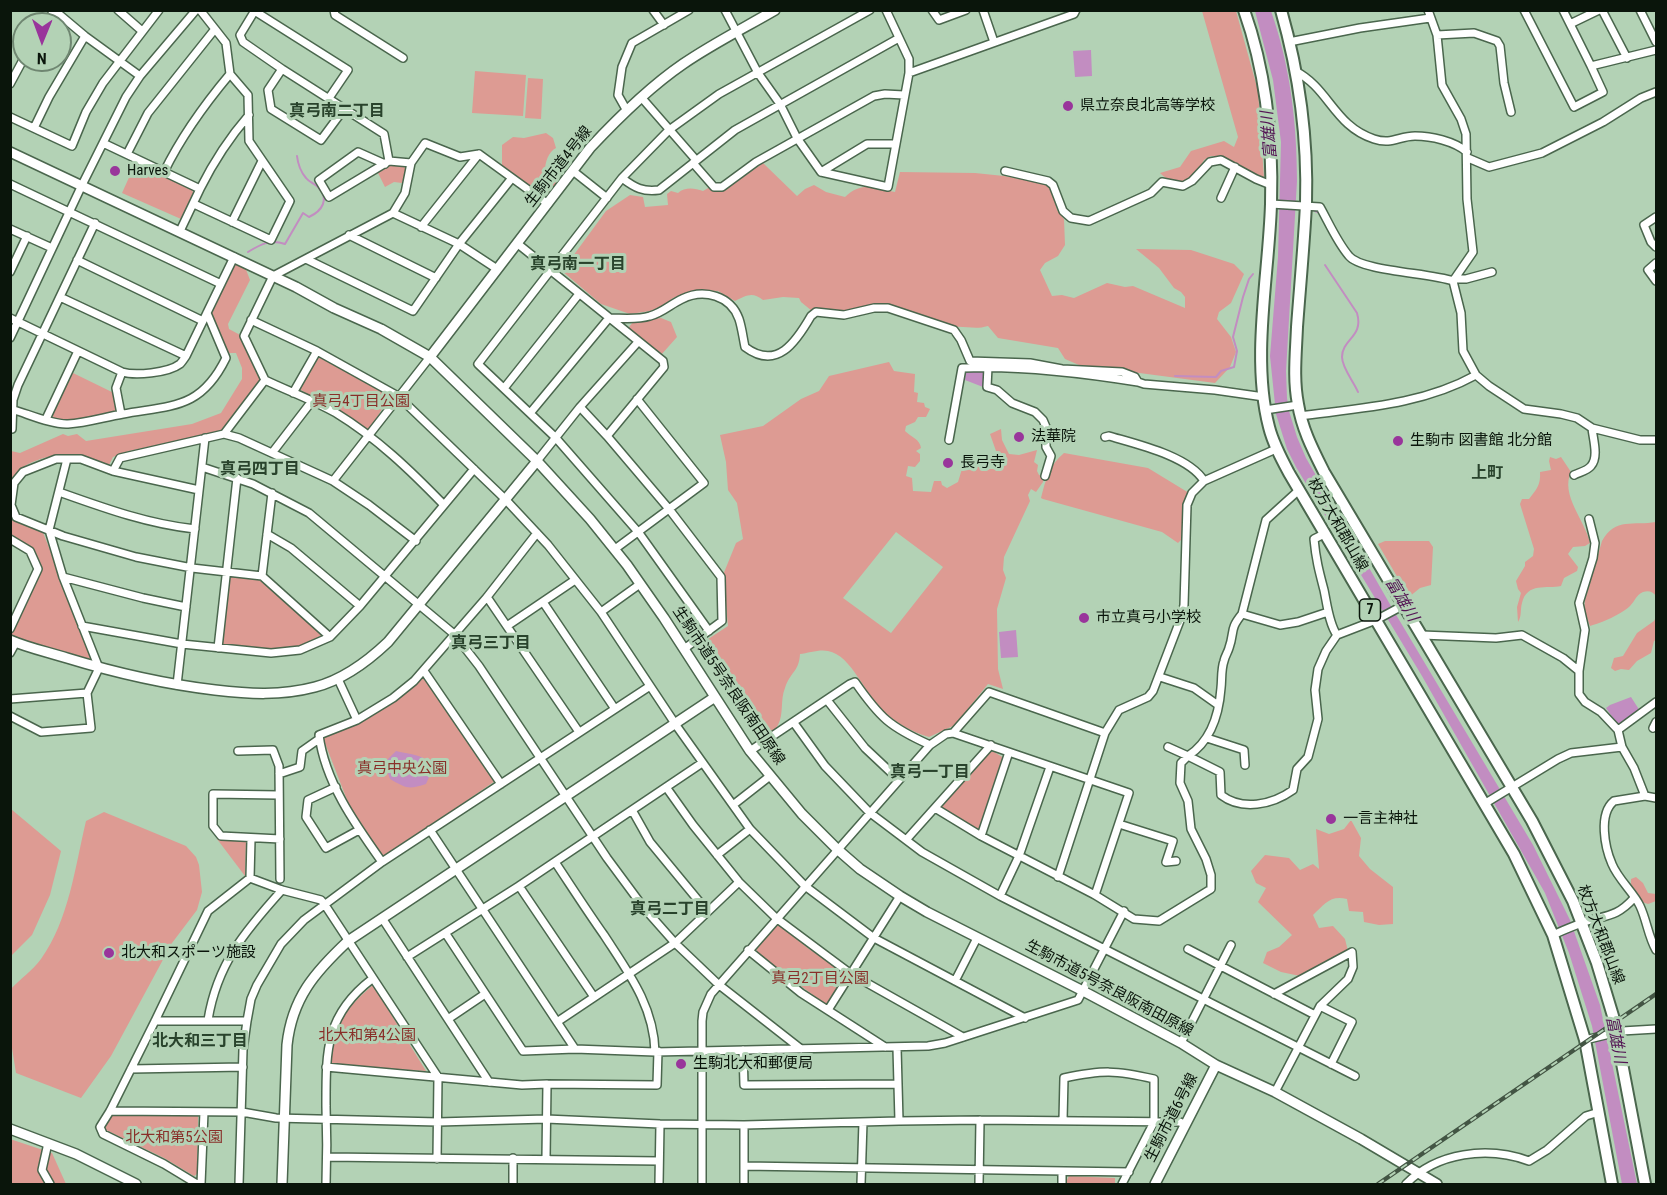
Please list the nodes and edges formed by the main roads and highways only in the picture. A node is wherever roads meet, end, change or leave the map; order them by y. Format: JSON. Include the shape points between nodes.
{"nodes":[{"id":1,"x":1245,"y":10,"type":"edge"},
{"id":2,"x":1281,"y":10,"type":"edge"},
{"id":3,"x":1612,"y":1185,"type":"edge"},
{"id":4,"x":1646,"y":1185,"type":"edge"}],
"edges":[{"from":1,"to":3,"type":"main road","name":"枚方大和郡山線","number":"7","via":[[1265,95],[1271,204],[1261,373],[1265,410],[1276,449],[1514,854],[1553,934],[1585,1040]]},
{"from":2,"to":4,"type":"main road","name":"枚方大和郡山線","number":"7","via":[[1304,132],[1306,206],[1294,374],[1299,411],[1324,472],[1555,864],[1597,963],[1616,1032]]}]}
